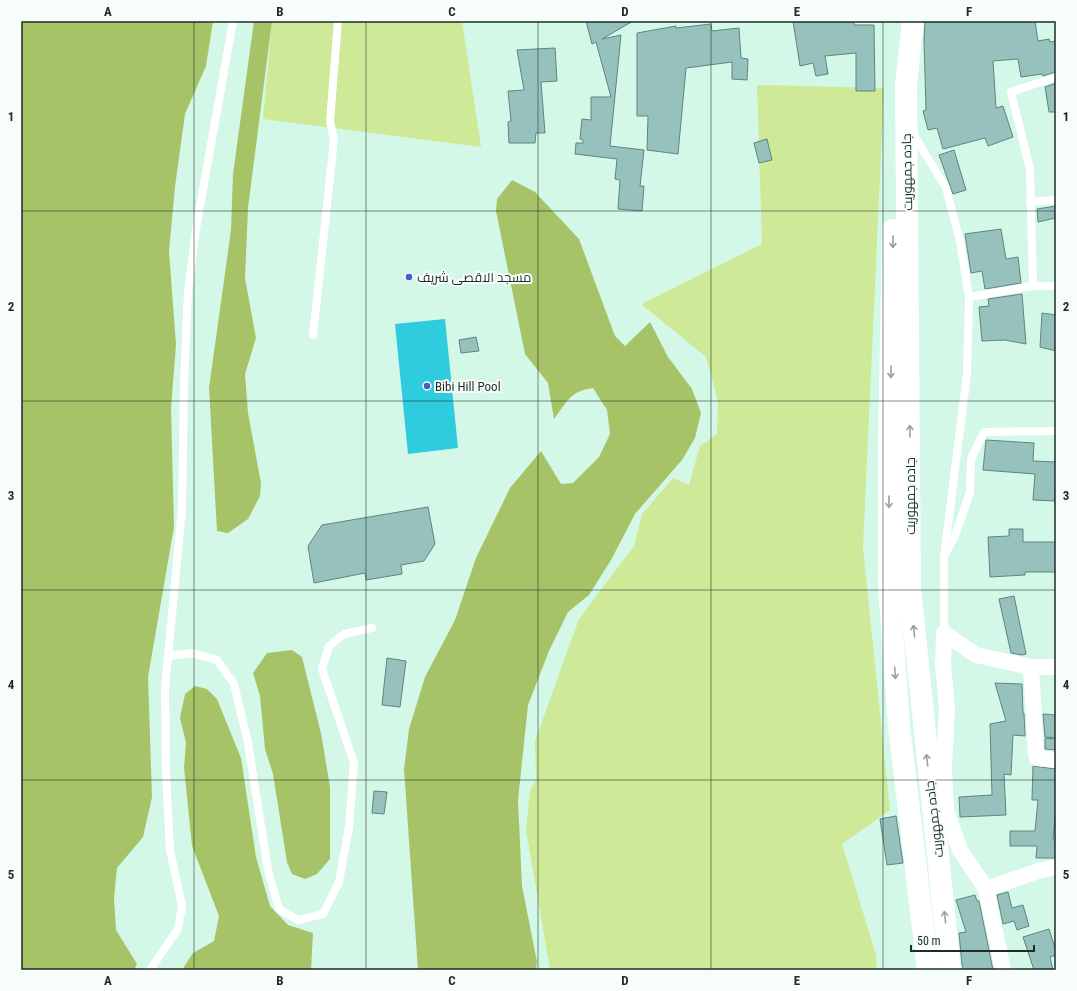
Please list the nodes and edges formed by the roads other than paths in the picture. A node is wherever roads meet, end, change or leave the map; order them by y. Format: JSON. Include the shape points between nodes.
{"nodes":[{"id":1,"x":233,"y":21,"type":"edge"},
{"id":2,"x":338,"y":21,"type":"edge"},
{"id":3,"x":903,"y":21,"type":"edge"},
{"id":4,"x":913,"y":21,"type":"edge"},
{"id":5,"x":1056,"y":77,"type":"edge"},
{"id":6,"x":906,"y":84,"type":"junction"},
{"id":7,"x":1056,"y":200,"type":"edge"},
{"id":8,"x":1030,"y":202,"type":"junction"},
{"id":9,"x":1033,"y":286,"type":"junction"},
{"id":10,"x":1056,"y":286,"type":"edge"},
{"id":11,"x":968,"y":297,"type":"junction"},
{"id":12,"x":313,"y":335,"type":"dead end"},
{"id":13,"x":1056,"y":431,"type":"edge"},
{"id":14,"x":944,"y":558,"type":"junction"},
{"id":15,"x":372,"y":628,"type":"dead end"},
{"id":16,"x":944,"y":633,"type":"junction"},
{"id":17,"x":169,"y":656,"type":"junction"},
{"id":18,"x":1031,"y":667,"type":"junction"},
{"id":19,"x":1056,"y":667,"type":"edge"},
{"id":20,"x":947,"y":708,"type":"junction"},
{"id":21,"x":923,"y":725,"type":"junction"},
{"id":22,"x":1056,"y":760,"type":"edge"},
{"id":23,"x":1056,"y":867,"type":"edge"},
{"id":24,"x":986,"y":889,"type":"junction"},
{"id":25,"x":150,"y":970,"type":"edge"},
{"id":26,"x":928,"y":970,"type":"edge"},
{"id":27,"x":950,"y":970,"type":"edge"},
{"id":28,"x":1002,"y":970,"type":"edge"}],
"edges":[{"from":1,"to":17,"type":"lane","via":[[197,223],[188,291],[182,509]]},
{"from":2,"to":12,"type":"lane","via":[[330,121],[334,140]]},
{"from":3,"to":26,"type":"main road","name":"جاده جمهوریت","one_way":true,"via":[[895,102],[890,586],[899,726]]},
{"from":4,"to":6,"type":"main road","name":"جاده جمهوریت"},
{"from":5,"to":8,"type":"lane","via":[[1011,92],[1030,170]]},
{"from":6,"to":11,"type":"lane","via":[[915,137],[946,188],[960,241]]},
{"from":21,"to":6,"type":"main road","name":"جاده جمهوریت","one_way":true,"via":[[910,589]]},
{"from":7,"to":8,"type":"lane"},
{"from":8,"to":9,"type":"lane"},
{"from":9,"to":10,"type":"lane"},
{"from":9,"to":11,"type":"lane"},
{"from":11,"to":14,"type":"lane","via":[[967,374]]},
{"from":13,"to":14,"type":"lane","via":[[984,432],[971,459],[970,492],[955,536]]},
{"from":14,"to":16,"type":"lane"},
{"from":15,"to":17,"type":"lane","via":[[344,634],[329,646],[322,669],[354,763],[349,827],[339,882],[323,914],[298,920],[278,909],[268,870],[248,744],[234,684],[217,660],[192,653]]},
{"from":16,"to":18,"type":"street","via":[[976,656]]},
{"from":16,"to":20,"type":"street","via":[[943,665]]},
{"from":17,"to":25,"type":"lane","via":[[165,688],[166,774],[170,850],[182,906],[178,929]]},
{"from":18,"to":19,"type":"street"},
{"from":18,"to":22,"type":"street","via":[[1037,758]]},
{"from":20,"to":21,"type":"street"},
{"from":20,"to":24,"type":"street","via":[[944,767],[946,811],[960,850]]},
{"from":27,"to":21,"type":"main road","name":"جاده جمهوریت","one_way":true},
{"from":23,"to":24,"type":"street"},
{"from":24,"to":28,"type":"street"}]}
